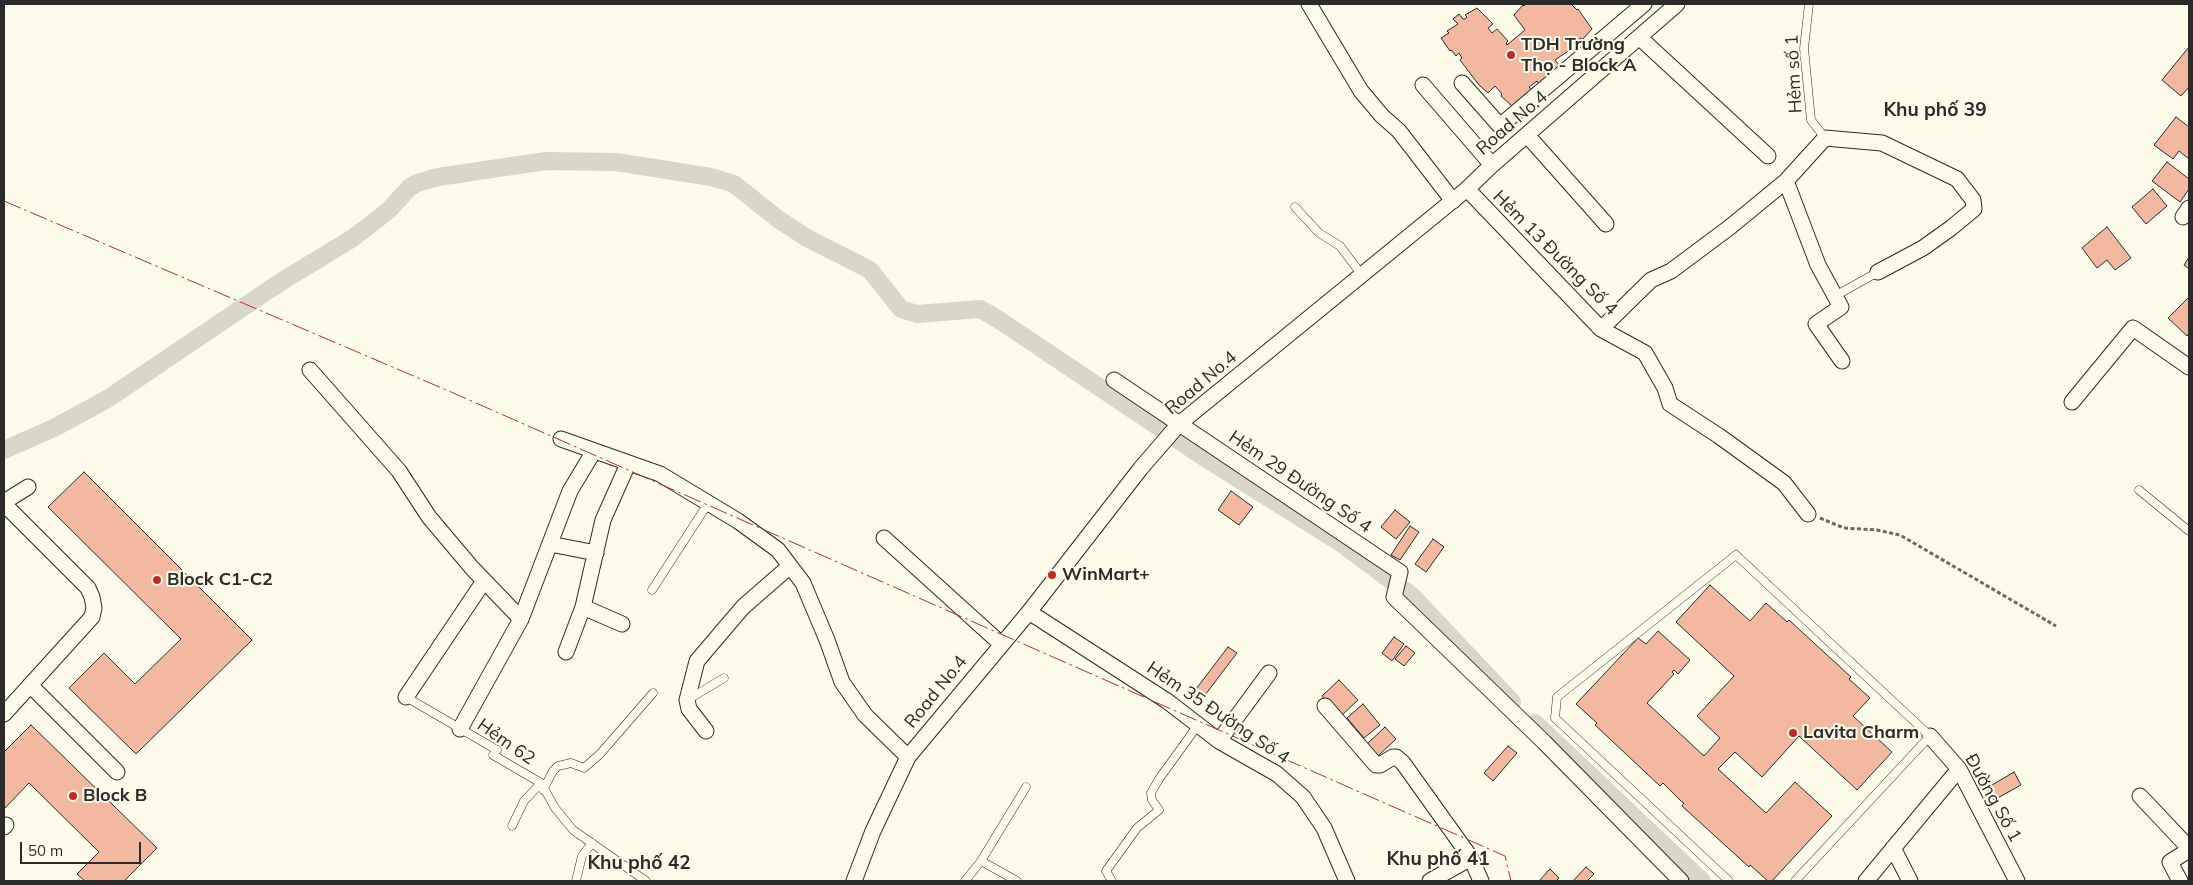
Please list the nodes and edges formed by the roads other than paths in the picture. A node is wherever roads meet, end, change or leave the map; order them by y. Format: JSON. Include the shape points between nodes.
{"nodes":[{"id":1,"x":1309,"y":4,"type":"edge"},
{"id":2,"x":1644,"y":4,"type":"edge"},
{"id":3,"x":1677,"y":4,"type":"edge"},
{"id":4,"x":1809,"y":4,"type":"edge"},
{"id":5,"x":1639,"y":37,"type":"junction"},
{"id":6,"x":1462,"y":83,"type":"dead end"},
{"id":7,"x":1423,"y":85,"type":"dead end"},
{"id":8,"x":1527,"y":135,"type":"junction"},
{"id":9,"x":1825,"y":138,"type":"junction"},
{"id":10,"x":1768,"y":156,"type":"dead end"},
{"id":11,"x":1492,"y":165,"type":"junction"},
{"id":12,"x":1786,"y":181,"type":"junction"},
{"id":13,"x":1467,"y":189,"type":"junction"},
{"id":14,"x":1453,"y":201,"type":"junction"},
{"id":15,"x":1295,"y":207,"type":"dead end"},
{"id":16,"x":1606,"y":224,"type":"dead end"},
{"id":17,"x":1878,"y":272,"type":"joint"},
{"id":18,"x":1361,"y":274,"type":"junction"},
{"id":19,"x":1835,"y":296,"type":"junction"},
{"id":20,"x":1601,"y":329,"type":"junction"},
{"id":21,"x":1842,"y":361,"type":"dead end"},
{"id":22,"x":2189,"y":367,"type":"edge"},
{"id":23,"x":310,"y":370,"type":"dead end"},
{"id":24,"x":1114,"y":380,"type":"dead end"},
{"id":25,"x":2072,"y":402,"type":"dead end"},
{"id":26,"x":1179,"y":424,"type":"junction"},
{"id":27,"x":561,"y":439,"type":"dead end"},
{"id":28,"x":594,"y":452,"type":"junction"},
{"id":29,"x":628,"y":464,"type":"junction"},
{"id":30,"x":28,"y":486,"type":"dead end"},
{"id":31,"x":2139,"y":490,"type":"dead end"},
{"id":32,"x":709,"y":502,"type":"junction"},
{"id":33,"x":4,"y":503,"type":"edge"},
{"id":34,"x":1808,"y":514,"type":"road end"},
{"id":35,"x":2189,"y":531,"type":"edge"},
{"id":36,"x":884,"y":538,"type":"dead end"},
{"id":37,"x":550,"y":544,"type":"junction"},
{"id":38,"x":596,"y":554,"type":"junction"},
{"id":39,"x":790,"y":566,"type":"junction"},
{"id":40,"x":484,"y":581,"type":"junction"},
{"id":41,"x":652,"y":590,"type":"dead end"},
{"id":42,"x":583,"y":607,"type":"junction"},
{"id":43,"x":1028,"y":612,"type":"junction"},
{"id":44,"x":521,"y":619,"type":"junction"},
{"id":45,"x":622,"y":624,"type":"dead end"},
{"id":46,"x":1000,"y":643,"type":"junction"},
{"id":47,"x":566,"y":652,"type":"dead end"},
{"id":48,"x":1269,"y":673,"type":"dead end"},
{"id":49,"x":724,"y":678,"type":"dead end"},
{"id":50,"x":30,"y":685,"type":"junction"},
{"id":51,"x":653,"y":693,"type":"dead end"},
{"id":52,"x":406,"y":697,"type":"joint"},
{"id":53,"x":687,"y":700,"type":"junction"},
{"id":54,"x":1325,"y":706,"type":"dead end"},
{"id":55,"x":4,"y":714,"type":"edge"},
{"id":56,"x":1198,"y":725,"type":"junction"},
{"id":57,"x":460,"y":729,"type":"junction"},
{"id":58,"x":706,"y":732,"type":"dead end"},
{"id":59,"x":1930,"y":736,"type":"junction"},
{"id":60,"x":1219,"y":741,"type":"junction"},
{"id":61,"x":908,"y":757,"type":"junction"},
{"id":62,"x":1960,"y":769,"type":"junction"},
{"id":63,"x":117,"y":772,"type":"dead end"},
{"id":64,"x":542,"y":787,"type":"junction"},
{"id":65,"x":1026,"y":787,"type":"dead end"},
{"id":66,"x":2140,"y":796,"type":"dead end"},
{"id":67,"x":512,"y":826,"type":"dead end"},
{"id":68,"x":592,"y":843,"type":"junction"},
{"id":69,"x":1893,"y":848,"type":"junction"},
{"id":70,"x":2189,"y":849,"type":"edge"},
{"id":71,"x":1471,"y":858,"type":"junction"},
{"id":72,"x":981,"y":861,"type":"junction"},
{"id":73,"x":576,"y":881,"type":"edge"},
{"id":74,"x":646,"y":881,"type":"edge"},
{"id":75,"x":854,"y":881,"type":"edge"},
{"id":76,"x":965,"y":881,"type":"edge"},
{"id":77,"x":1017,"y":881,"type":"edge"},
{"id":78,"x":1112,"y":881,"type":"edge"},
{"id":79,"x":1346,"y":881,"type":"edge"},
{"id":80,"x":1430,"y":881,"type":"edge"},
{"id":81,"x":1481,"y":881,"type":"edge"},
{"id":82,"x":1682,"y":881,"type":"edge"},
{"id":83,"x":1729,"y":881,"type":"edge"},
{"id":84,"x":1795,"y":881,"type":"edge"},
{"id":85,"x":1866,"y":881,"type":"edge"},
{"id":86,"x":1910,"y":881,"type":"edge"},
{"id":87,"x":2017,"y":881,"type":"edge"},
{"id":88,"x":2180,"y":881,"type":"edge"}],
"edges":[{"from":1,"to":14,"type":"street","via":[[1361,91],[1399,131]]},
{"from":2,"to":6,"type":"street","via":[[1500,126]]},
{"from":3,"to":5,"type":"street","name":"Road No.4"},
{"from":4,"to":9,"type":"lane","name":"Hẻm số 1","via":[[1804,48],[1811,120]]},
{"from":5,"to":8,"type":"street","name":"Road No.4"},
{"from":5,"to":10,"type":"street"},
{"from":7,"to":11,"type":"street"},
{"from":8,"to":11,"type":"street","name":"Road No.4"},
{"from":8,"to":16,"type":"street"},
{"from":9,"to":12,"type":"street"},
{"from":9,"to":17,"type":"street","via":[[1882,143],[1956,179],[1974,200],[1974,209],[1951,228],[1923,248]]},
{"from":11,"to":13,"type":"street","name":"Road No.4"},
{"from":12,"to":19,"type":"street","via":[[1818,265]]},
{"from":12,"to":20,"type":"street","via":[[1678,266],[1651,280]]},
{"from":13,"to":14,"type":"street","name":"Road No.4"},
{"from":13,"to":20,"type":"street","name":"Hẻm 13 Đường Số 4"},
{"from":14,"to":18,"type":"street","name":"Road No.4"},
{"from":15,"to":18,"type":"lane","via":[[1319,233],[1340,246]]},
{"from":17,"to":19,"type":"lane"},
{"from":18,"to":26,"type":"street","name":"Road No.4"},
{"from":19,"to":21,"type":"street","via":[[1841,307],[1816,324]]},
{"from":20,"to":34,"type":"street","name":"Hẻm 13 Đường Số 4","via":[[1645,353],[1665,388],[1670,404],[1784,482]]},
{"from":22,"to":25,"type":"street","via":[[2133,328]]},
{"from":23,"to":40,"type":"street","via":[[399,471],[429,516]]},
{"from":24,"to":26,"type":"street","name":"Hẻm 29 Đường Số 4"},
{"from":26,"to":43,"type":"street","name":"Road No.4"},
{"from":26,"to":82,"type":"street","name":"Hẻm 29 Đường Số 4","via":[[1400,572],[1394,597]]},
{"from":27,"to":28,"type":"street"},
{"from":28,"to":29,"type":"street"},
{"from":28,"to":37,"type":"street","via":[[570,491]]},
{"from":29,"to":32,"type":"street","via":[[660,474]]},
{"from":29,"to":38,"type":"street","via":[[603,520]]},
{"from":30,"to":33,"type":"street"},
{"from":31,"to":35,"type":"lane"},
{"from":32,"to":39,"type":"street","via":[[778,550]]},
{"from":32,"to":41,"type":"lane"},
{"from":33,"to":50,"type":"street","via":[[88,588],[94,608],[92,617]]},
{"from":36,"to":46,"type":"street"},
{"from":37,"to":38,"type":"street"},
{"from":37,"to":44,"type":"street"},
{"from":38,"to":42,"type":"street"},
{"from":39,"to":53,"type":"street","via":[[743,607],[697,660]]},
{"from":39,"to":61,"type":"street","via":[[802,583],[842,682],[865,715]]},
{"from":40,"to":44,"type":"street"},
{"from":40,"to":52,"type":"street"},
{"from":42,"to":45,"type":"street"},
{"from":42,"to":47,"type":"street"},
{"from":43,"to":46,"type":"street","name":"Road No.4"},
{"from":43,"to":56,"type":"street","name":"Hẻm 35 Đường Số 4","via":[[1167,701]]},
{"from":44,"to":57,"type":"street"},
{"from":46,"to":61,"type":"street","name":"Road No.4"},
{"from":48,"to":60,"type":"street"},
{"from":49,"to":53,"type":"lane"},
{"from":50,"to":55,"type":"street"},
{"from":50,"to":63,"type":"street"},
{"from":51,"to":64,"type":"lane","via":[[584,768],[571,762],[558,766]]},
{"from":52,"to":57,"type":"lane","name":"Hẻm 62"},
{"from":53,"to":58,"type":"street","via":[[689,709]]},
{"from":54,"to":71,"type":"street","via":[[1376,765],[1393,757],[1400,760]]},
{"from":56,"to":60,"type":"street","name":"Hẻm 35 Đường Số 4"},
{"from":56,"to":78,"type":"lane","via":[[1151,793],[1159,810],[1137,828],[1106,871]]},
{"from":57,"to":64,"type":"lane","name":"Hẻm 62","via":[[497,750],[493,755]]},
{"from":59,"to":62,"type":"street","name":"Đường Số 1"},
{"from":59,"to":83,"type":"lane","via":[[1736,555],[1558,698],[1555,718]]},
{"from":59,"to":84,"type":"lane"},
{"from":60,"to":79,"type":"street","name":"Hẻm 35 Đường Số 4","via":[[1277,774],[1303,797],[1324,828]]},
{"from":61,"to":75,"type":"street","name":"Road No.4","via":[[873,830]]},
{"from":62,"to":69,"type":"street"},
{"from":62,"to":87,"type":"street","name":"Đường Số 1"},
{"from":64,"to":67,"type":"lane","via":[[524,801]]},
{"from":64,"to":68,"type":"lane","name":"Hẻm 62","via":[[554,808],[573,830]]},
{"from":65,"to":72,"type":"lane"},
{"from":66,"to":70,"type":"street"},
{"from":68,"to":73,"type":"lane","via":[[582,856]]},
{"from":68,"to":74,"type":"lane","name":"Hẻm 62"},
{"from":69,"to":85,"type":"street"},
{"from":69,"to":86,"type":"street"},
{"from":70,"to":88,"type":"street","via":[[2170,862]]},
{"from":71,"to":80,"type":"street"},
{"from":71,"to":81,"type":"street"},
{"from":72,"to":76,"type":"lane"},
{"from":72,"to":77,"type":"lane"}]}
